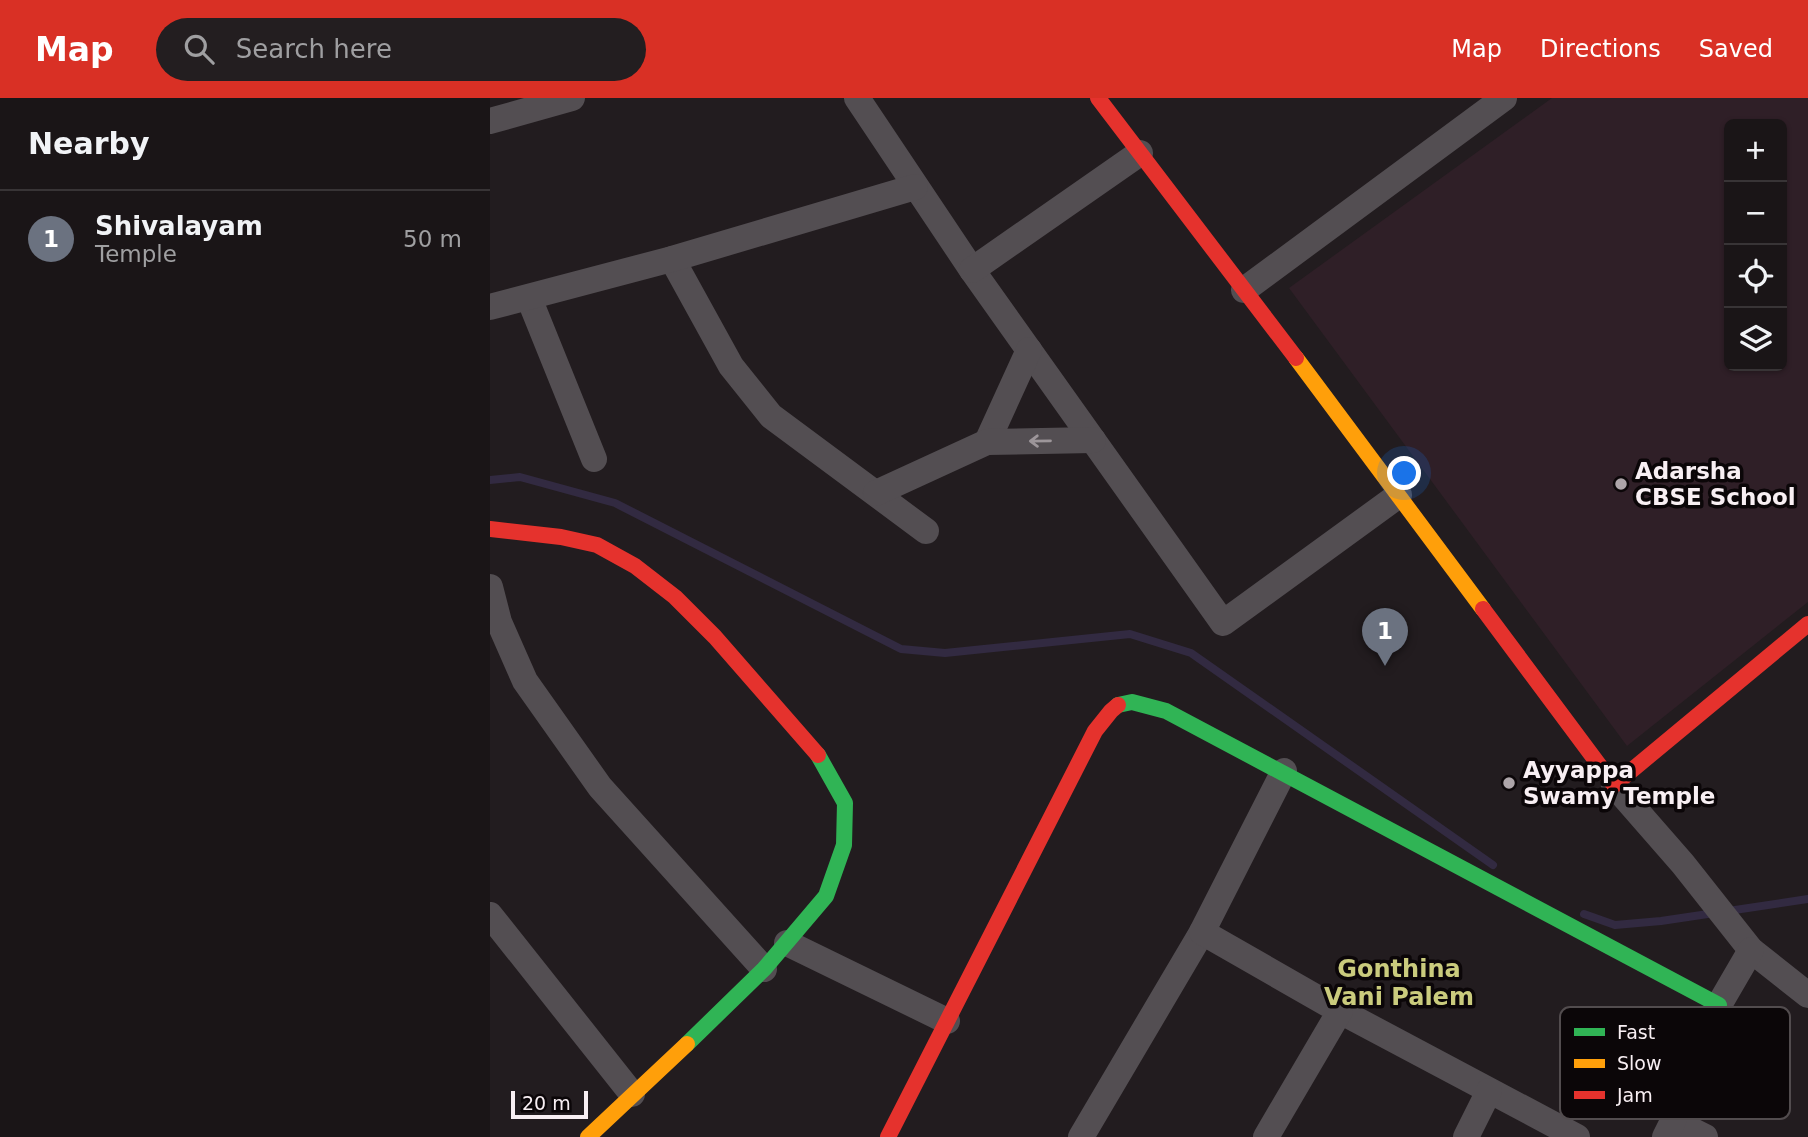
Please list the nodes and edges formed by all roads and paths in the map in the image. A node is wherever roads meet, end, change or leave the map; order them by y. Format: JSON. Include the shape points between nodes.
{"nodes":[{"id":1,"x":572,"y":98,"type":"edge"},
{"id":2,"x":857,"y":98,"type":"edge"},
{"id":3,"x":1098,"y":98,"type":"edge"},
{"id":4,"x":1504,"y":98,"type":"edge"},
{"id":5,"x":490,"y":121,"type":"edge"},
{"id":6,"x":1140,"y":153,"type":"junction"},
{"id":7,"x":915,"y":187,"type":"junction"},
{"id":8,"x":672,"y":259,"type":"junction"},
{"id":9,"x":972,"y":270,"type":"junction"},
{"id":10,"x":1244,"y":290,"type":"junction"},
{"id":11,"x":529,"y":298,"type":"junction"},
{"id":12,"x":490,"y":307,"type":"edge"},
{"id":13,"x":1029,"y":350,"type":"junction"},
{"id":14,"x":1093,"y":440,"type":"junction"},
{"id":15,"x":987,"y":442,"type":"junction"},
{"id":16,"x":594,"y":459,"type":"dead end"},
{"id":17,"x":876,"y":493,"type":"junction"},
{"id":18,"x":1399,"y":495,"type":"junction"},
{"id":19,"x":490,"y":529,"type":"edge"},
{"id":20,"x":926,"y":531,"type":"dead end"},
{"id":21,"x":490,"y":587,"type":"edge"},
{"id":22,"x":1808,"y":624,"type":"edge"},
{"id":23,"x":1284,"y":771,"type":"junction"},
{"id":24,"x":1614,"y":785,"type":"junction"},
{"id":25,"x":490,"y":915,"type":"edge"},
{"id":26,"x":1202,"y":932,"type":"junction"},
{"id":27,"x":1744,"y":940,"type":"junction"},
{"id":28,"x":787,"y":943,"type":"junction"},
{"id":29,"x":764,"y":969,"type":"junction"},
{"id":30,"x":1808,"y":995,"type":"edge"},
{"id":31,"x":1718,"y":1005,"type":"joint"},
{"id":32,"x":1340,"y":1011,"type":"junction"},
{"id":33,"x":947,"y":1021,"type":"junction"},
{"id":34,"x":1489,"y":1091,"type":"junction"},
{"id":35,"x":632,"y":1094,"type":"junction"},
{"id":36,"x":1669,"y":1129,"type":"edge"},
{"id":37,"x":588,"y":1137,"type":"edge"},
{"id":38,"x":888,"y":1137,"type":"edge"},
{"id":39,"x":1081,"y":1137,"type":"edge"},
{"id":40,"x":1266,"y":1137,"type":"edge"},
{"id":41,"x":1466,"y":1137,"type":"edge"},
{"id":42,"x":1577,"y":1137,"type":"edge"},
{"id":43,"x":1705,"y":1137,"type":"edge"}],
"edges":[{"from":1,"to":5,"type":"street"},
{"from":2,"to":7,"type":"street"},
{"from":3,"to":6,"type":"street"},
{"from":4,"to":10,"type":"street"},
{"from":6,"to":9,"type":"street"},
{"from":6,"to":10,"type":"street"},
{"from":7,"to":8,"type":"street"},
{"from":7,"to":9,"type":"street"},
{"from":8,"to":11,"type":"street"},
{"from":8,"to":17,"type":"street","via":[[731,366],[771,416]]},
{"from":9,"to":13,"type":"street"},
{"from":10,"to":18,"type":"street"},
{"from":11,"to":12,"type":"street"},
{"from":11,"to":16,"type":"street"},
{"from":13,"to":14,"type":"street"},
{"from":13,"to":15,"type":"street"},
{"from":14,"to":15,"type":"street","one_way":true},
{"from":14,"to":18,"type":"street","via":[[1223,623]]},
{"from":15,"to":17,"type":"street"},
{"from":17,"to":20,"type":"street"},
{"from":18,"to":24,"type":"street"},
{"from":19,"to":28,"type":"street","via":[[597,545],[635,566],[707,629],[816,752],[845,803],[844,845],[825,896]]},
{"from":21,"to":29,"type":"street","via":[[499,622],[525,681],[600,787]]},
{"from":22,"to":24,"type":"street"},
{"from":23,"to":26,"type":"street"},
{"from":23,"to":31,"type":"street"},
{"from":23,"to":33,"type":"street","via":[[1166,711],[1135,701],[1109,709]]},
{"from":24,"to":27,"type":"street"},
{"from":25,"to":35,"type":"street"},
{"from":26,"to":32,"type":"street"},
{"from":26,"to":39,"type":"street"},
{"from":27,"to":30,"type":"street"},
{"from":27,"to":31,"type":"street"},
{"from":28,"to":29,"type":"street"},
{"from":28,"to":33,"type":"street"},
{"from":29,"to":35,"type":"street"},
{"from":32,"to":34,"type":"street"},
{"from":32,"to":40,"type":"street"},
{"from":33,"to":38,"type":"street"},
{"from":34,"to":41,"type":"street"},
{"from":34,"to":42,"type":"street"},
{"from":35,"to":37,"type":"street"},
{"from":36,"to":43,"type":"street"}]}
